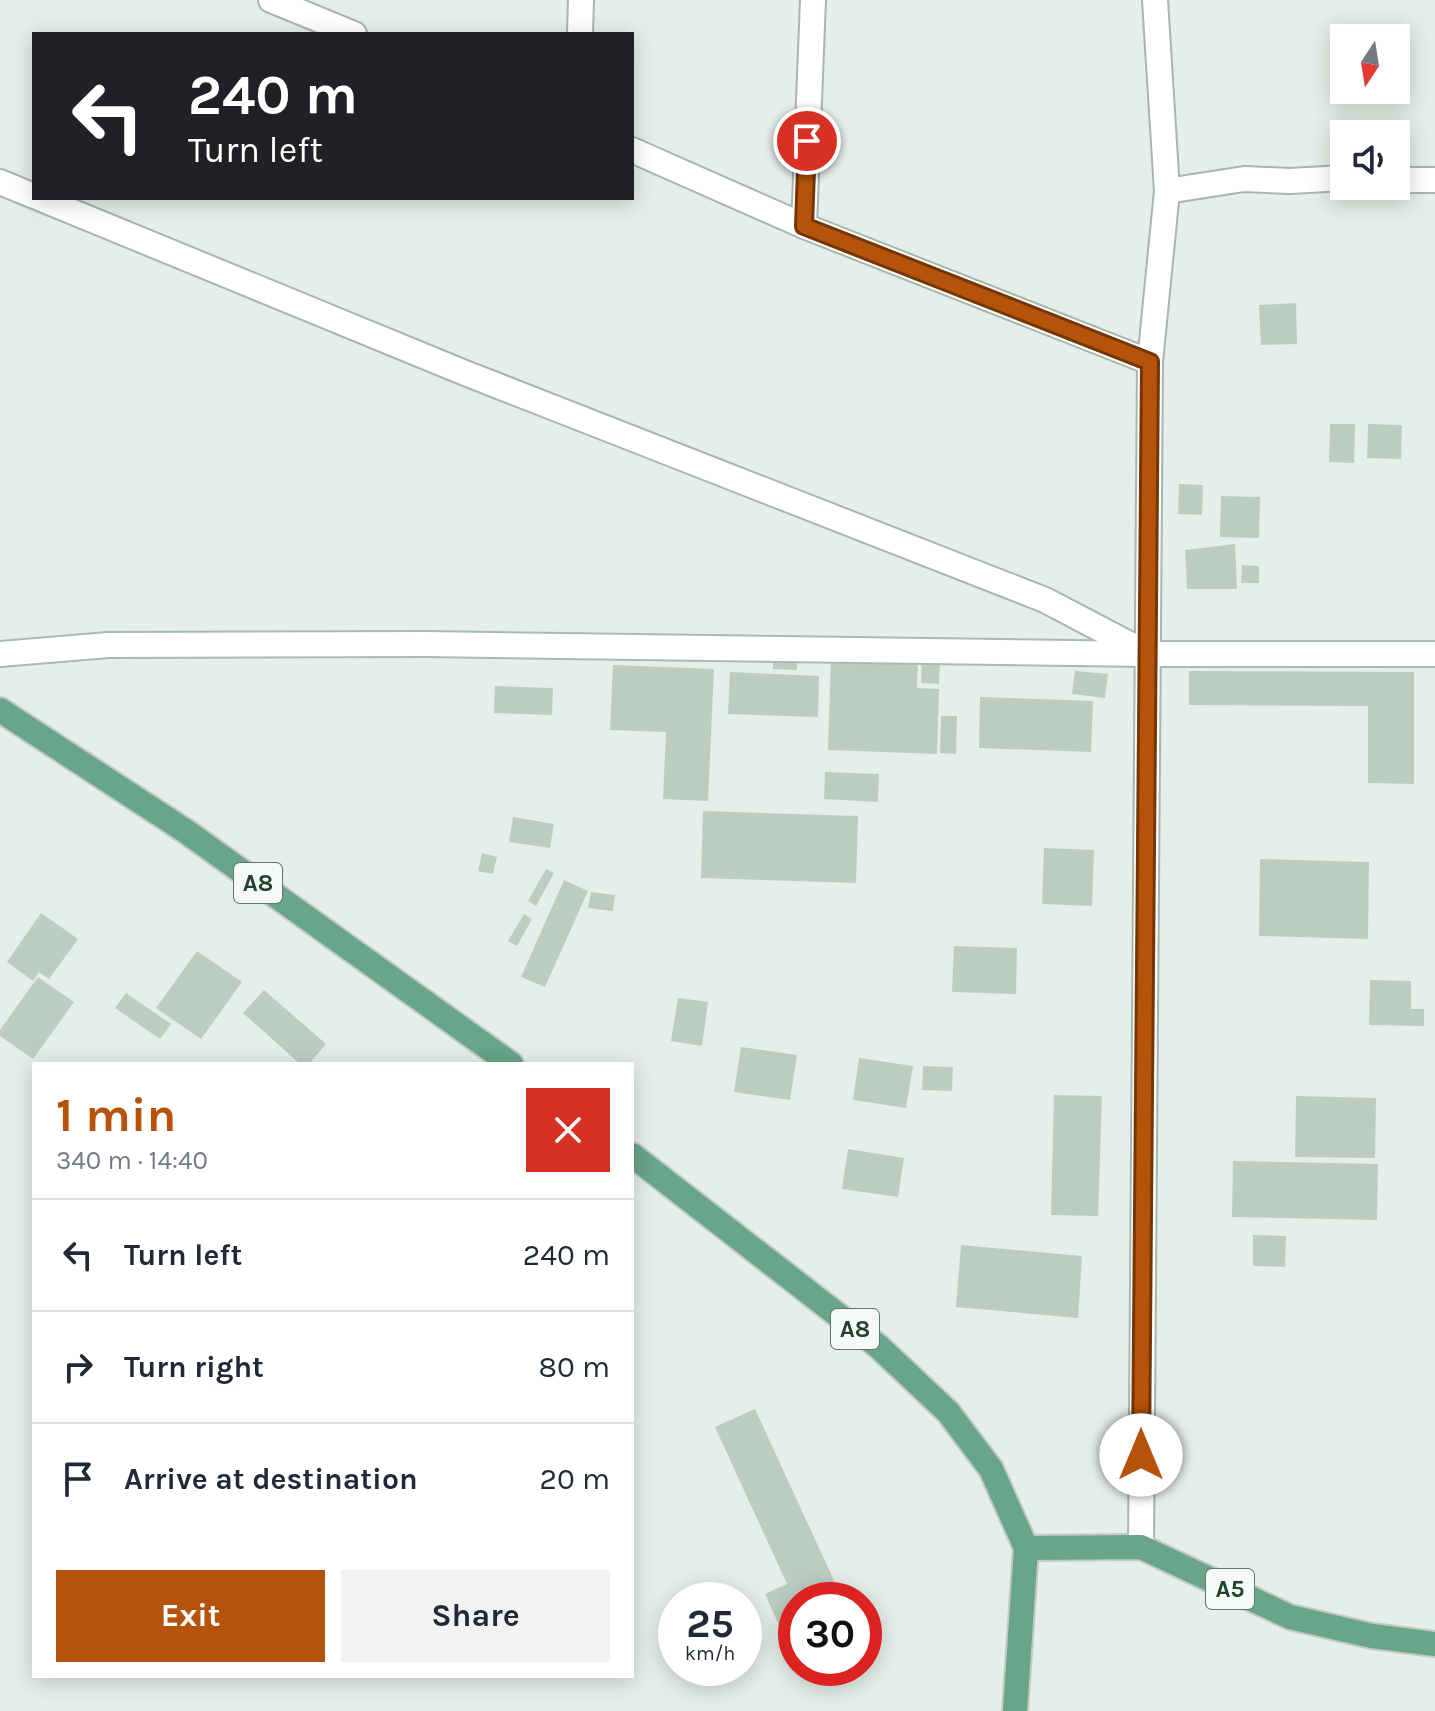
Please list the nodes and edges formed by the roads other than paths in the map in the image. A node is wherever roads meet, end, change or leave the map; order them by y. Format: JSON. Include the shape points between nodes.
{"nodes":[{"id":1,"x":271,"y":0,"type":"edge"},
{"id":2,"x":581,"y":0,"type":"edge"},
{"id":3,"x":813,"y":0,"type":"edge"},
{"id":4,"x":1155,"y":0,"type":"edge"},
{"id":5,"x":349,"y":32,"type":"edge"},
{"id":6,"x":580,"y":32,"type":"edge"},
{"id":7,"x":634,"y":151,"type":"edge"},
{"id":8,"x":1330,"y":179,"type":"edge"},
{"id":9,"x":1410,"y":180,"type":"edge"},
{"id":10,"x":1435,"y":180,"type":"edge"},
{"id":11,"x":0,"y":182,"type":"edge"},
{"id":12,"x":1167,"y":191,"type":"junction"},
{"id":13,"x":32,"y":195,"type":"edge"},
{"id":14,"x":44,"y":200,"type":"edge"},
{"id":15,"x":804,"y":226,"type":"junction"},
{"id":16,"x":1150,"y":362,"type":"junction"},
{"id":17,"x":0,"y":654,"type":"edge"},
{"id":18,"x":1148,"y":654,"type":"junction"},
{"id":19,"x":1435,"y":654,"type":"edge"},
{"id":20,"x":0,"y":710,"type":"edge"},
{"id":21,"x":508,"y":1062,"type":"edge"},
{"id":22,"x":634,"y":1157,"type":"edge"},
{"id":23,"x":1141,"y":1547,"type":"junction"},
{"id":24,"x":1026,"y":1548,"type":"junction"},
{"id":25,"x":1435,"y":1644,"type":"edge"},
{"id":26,"x":1015,"y":1711,"type":"edge"}],
"edges":[{"from":1,"to":5,"type":"street"},
{"from":2,"to":6,"type":"street"},
{"from":3,"to":15,"type":"street"},
{"from":4,"to":12,"type":"street"},
{"from":7,"to":15,"type":"street"},
{"from":8,"to":12,"type":"street","via":[[1244,179]]},
{"from":9,"to":10,"type":"street"},
{"from":11,"to":13,"type":"street"},
{"from":12,"to":16,"type":"street"},
{"from":14,"to":18,"type":"street","via":[[465,373],[1045,600]]},
{"from":15,"to":16,"type":"street"},
{"from":16,"to":18,"type":"street"},
{"from":17,"to":18,"type":"street","via":[[108,645],[426,644]]},
{"from":18,"to":19,"type":"street"},
{"from":18,"to":23,"type":"street"},
{"from":20,"to":21,"type":"main road","number":"A8","via":[[184,830]]},
{"from":22,"to":24,"type":"main road","number":"A8","via":[[879,1347],[948,1412],[991,1469]]},
{"from":23,"to":24,"type":"main road","number":"A5"},
{"from":23,"to":25,"type":"main road","number":"A5","via":[[1290,1617]]},
{"from":24,"to":26,"type":"main road"}]}
